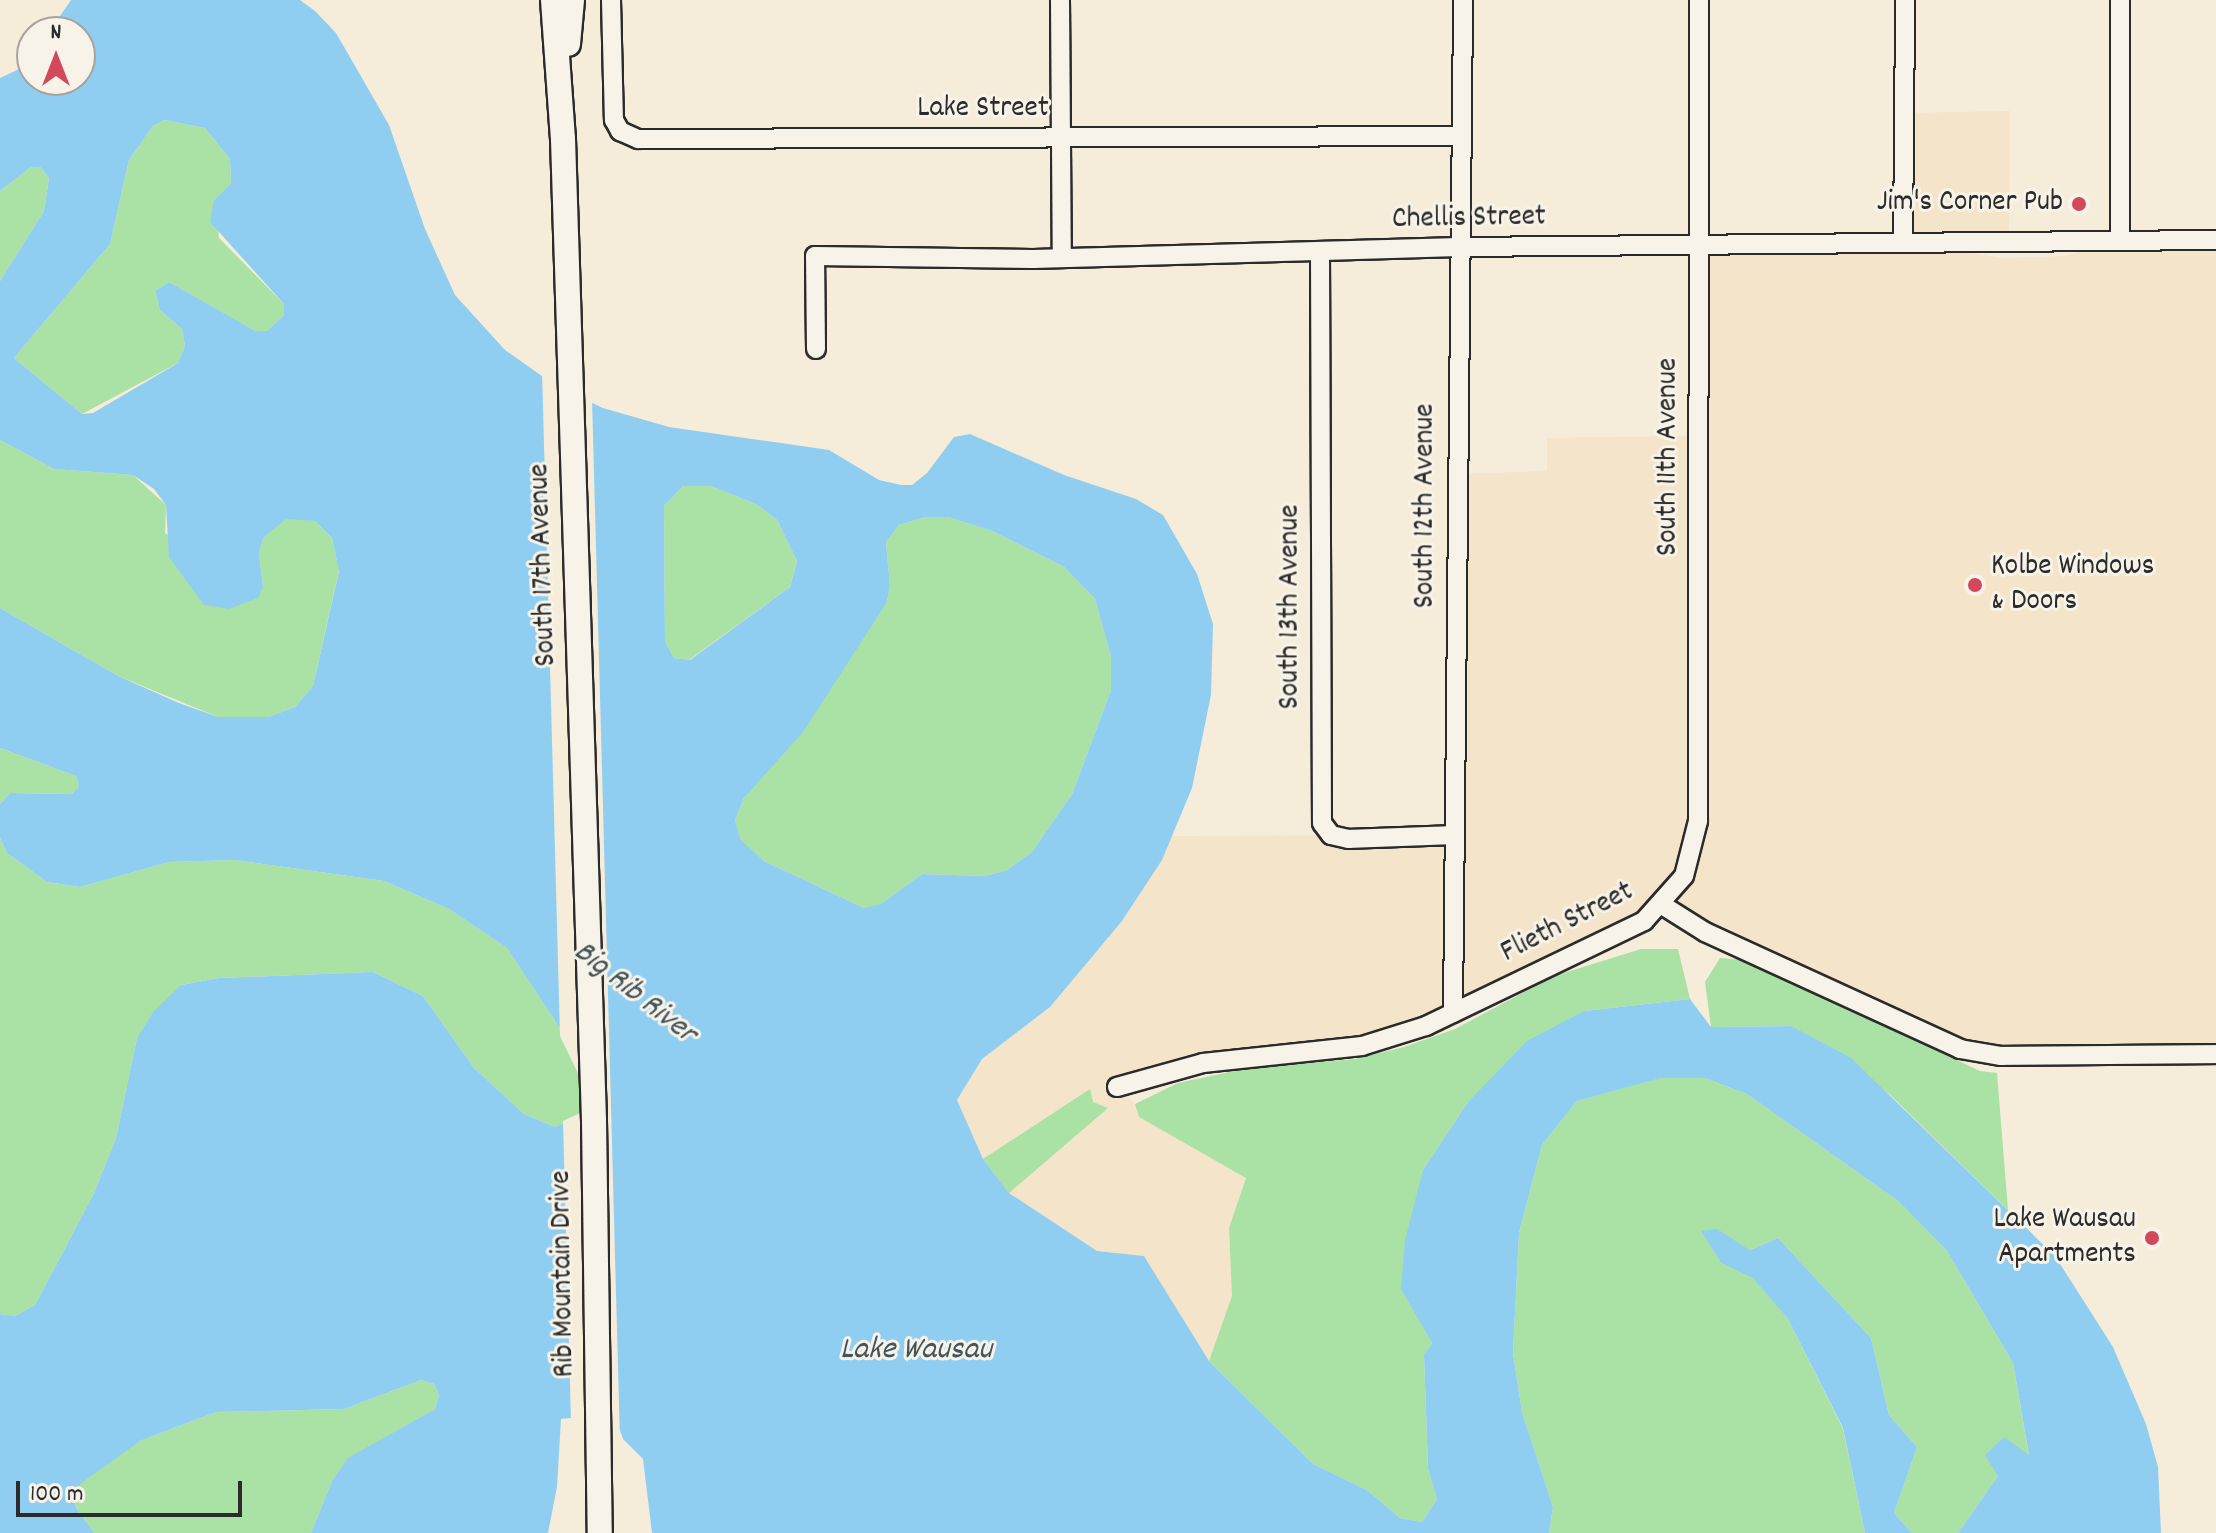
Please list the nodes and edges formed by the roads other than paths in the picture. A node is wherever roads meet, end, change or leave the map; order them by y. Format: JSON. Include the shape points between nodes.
{"nodes":[{"id":1,"x":553,"y":0,"type":"edge"},
{"id":2,"x":572,"y":0,"type":"edge"},
{"id":3,"x":611,"y":0,"type":"edge"},
{"id":4,"x":1060,"y":0,"type":"edge"},
{"id":5,"x":1463,"y":0,"type":"edge"},
{"id":6,"x":1699,"y":0,"type":"edge"},
{"id":7,"x":1905,"y":0,"type":"edge"},
{"id":8,"x":2120,"y":0,"type":"edge"},
{"id":9,"x":561,"y":114,"type":"junction"},
{"id":10,"x":1461,"y":136,"type":"junction"},
{"id":11,"x":1061,"y":137,"type":"junction"},
{"id":12,"x":2216,"y":240,"type":"edge"},
{"id":13,"x":2120,"y":241,"type":"junction"},
{"id":14,"x":1903,"y":243,"type":"junction"},
{"id":15,"x":1699,"y":245,"type":"junction"},
{"id":16,"x":1459,"y":247,"type":"junction"},
{"id":17,"x":1320,"y":253,"type":"junction"},
{"id":18,"x":1062,"y":258,"type":"junction"},
{"id":19,"x":816,"y":349,"type":"dead end"},
{"id":20,"x":1453,"y":835,"type":"junction"},
{"id":21,"x":1662,"y":905,"type":"junction"},
{"id":22,"x":590,"y":1013,"type":"joint"},
{"id":23,"x":1453,"y":1013,"type":"junction"},
{"id":24,"x":2216,"y":1054,"type":"edge"},
{"id":25,"x":1117,"y":1087,"type":"dead end"},
{"id":26,"x":600,"y":1533,"type":"edge"}],
"edges":[{"from":1,"to":9,"type":"main road","name":"South 17th Avenue"},
{"from":2,"to":9,"type":"main road","name":"South 17th Avenue"},
{"from":3,"to":11,"type":"street","name":"Lake Street","via":[[614,120],[633,138]]},
{"from":4,"to":11,"type":"street"},
{"from":5,"to":10,"type":"street","name":"South 12th Avenue"},
{"from":6,"to":15,"type":"street","name":"South 11th Avenue"},
{"from":7,"to":14,"type":"street"},
{"from":8,"to":13,"type":"street"},
{"from":9,"to":22,"type":"main road","name":"South 17th Avenue"},
{"from":10,"to":11,"type":"street","name":"Lake Street"},
{"from":10,"to":16,"type":"street","name":"South 12th Avenue"},
{"from":11,"to":18,"type":"street"},
{"from":12,"to":13,"type":"street","name":"Chellis Street"},
{"from":13,"to":14,"type":"street","name":"Chellis Street"},
{"from":14,"to":15,"type":"street","name":"Chellis Street"},
{"from":15,"to":16,"type":"street","name":"Chellis Street"},
{"from":15,"to":21,"type":"street","name":"South 11th Avenue","via":[[1698,821],[1684,876]]},
{"from":16,"to":17,"type":"street","name":"Chellis Street"},
{"from":16,"to":20,"type":"street","name":"South 12th Avenue"},
{"from":17,"to":18,"type":"street","name":"Chellis Street"},
{"from":17,"to":20,"type":"street","name":"South 13th Avenue","via":[[1322,823],[1331,835],[1349,839]]},
{"from":18,"to":19,"type":"street","name":"Chellis Street","via":[[815,256]]},
{"from":20,"to":23,"type":"street","name":"South 12th Avenue"},
{"from":21,"to":23,"type":"street","name":"Flieth Street","via":[[1623,933]]},
{"from":21,"to":24,"type":"street","name":"Flieth Street","via":[[1705,932],[1960,1049],[2001,1056]]},
{"from":22,"to":26,"type":"main road","name":"Rib Mountain Drive"},
{"from":23,"to":25,"type":"street","name":"Flieth Street","via":[[1362,1046],[1203,1063]]}]}
